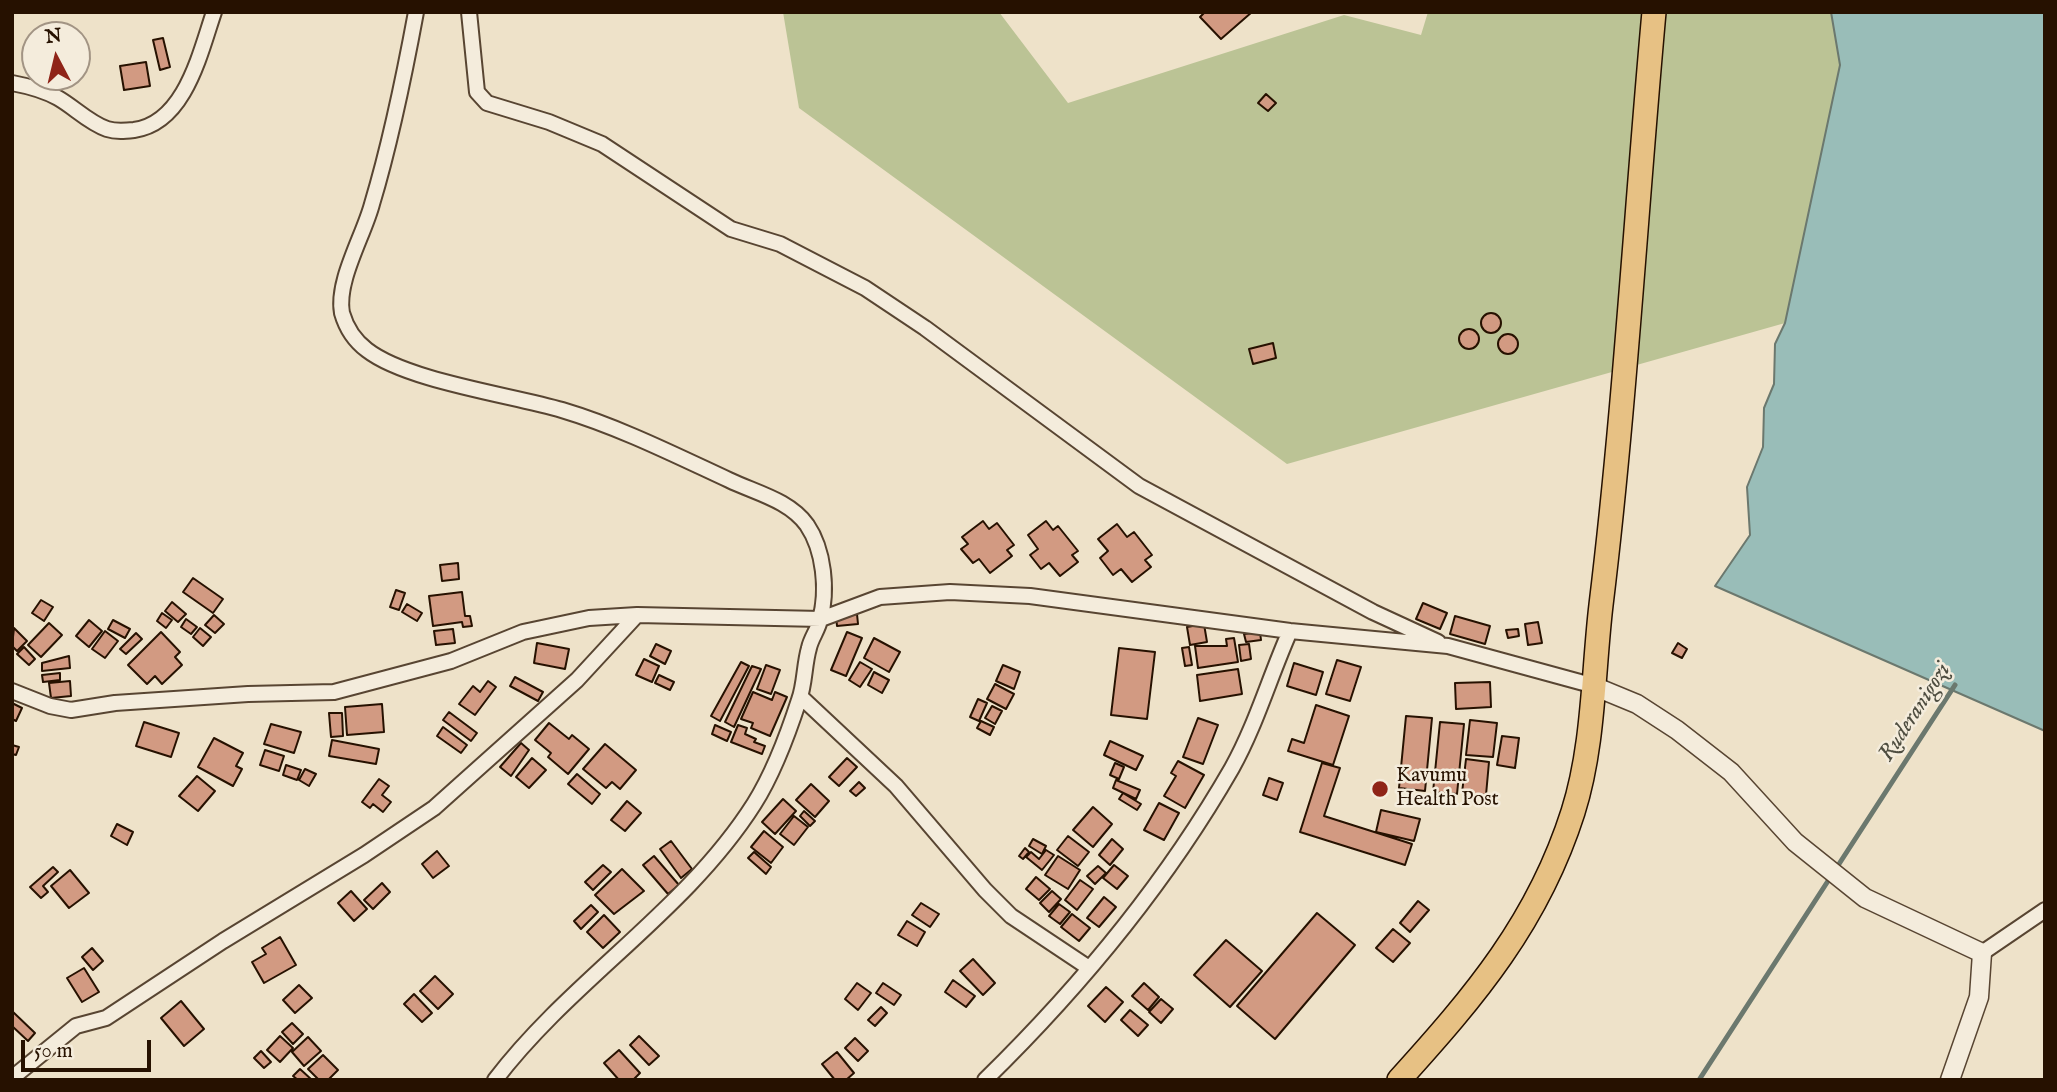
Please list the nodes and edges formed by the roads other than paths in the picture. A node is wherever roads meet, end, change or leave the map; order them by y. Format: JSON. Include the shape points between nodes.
{"nodes":[{"id":1,"x":214,"y":12,"type":"edge"},
{"id":2,"x":416,"y":12,"type":"edge"},
{"id":3,"x":469,"y":12,"type":"edge"},
{"id":4,"x":1654,"y":12,"type":"edge"},
{"id":5,"x":12,"y":83,"type":"edge"},
{"id":6,"x":637,"y":615,"type":"junction"},
{"id":7,"x":821,"y":619,"type":"junction"},
{"id":8,"x":1290,"y":631,"type":"junction"},
{"id":9,"x":1448,"y":646,"type":"junction"},
{"id":10,"x":1591,"y":685,"type":"junction"},
{"id":11,"x":12,"y":691,"type":"edge"},
{"id":12,"x":801,"y":698,"type":"junction"},
{"id":13,"x":2045,"y":909,"type":"edge"},
{"id":14,"x":1982,"y":953,"type":"junction"},
{"id":15,"x":1088,"y":968,"type":"junction"},
{"id":16,"x":12,"y":1078,"type":"edge"},
{"id":17,"x":495,"y":1080,"type":"edge"},
{"id":18,"x":985,"y":1080,"type":"edge"},
{"id":19,"x":1399,"y":1080,"type":"edge"},
{"id":20,"x":1950,"y":1080,"type":"edge"}],
"edges":[{"from":1,"to":5,"type":"street","via":[[181,96],[167,114],[143,128],[108,130],[57,97]]},
{"from":2,"to":7,"type":"street","via":[[372,206],[342,289],[342,312],[351,333],[367,351],[395,364],[565,411],[781,502],[805,522],[817,544],[823,575]]},
{"from":3,"to":9,"type":"street","via":[[477,92],[487,103],[602,144],[731,229],[779,244],[865,288],[1139,486],[1373,612]]},
{"from":4,"to":10,"type":"highway","via":[[1614,495]]},
{"from":6,"to":7,"type":"street"},
{"from":6,"to":11,"type":"street","via":[[523,632],[450,661],[334,692],[115,703],[71,710]]},
{"from":6,"to":16,"type":"street","via":[[577,680],[434,808],[106,1018],[76,1026]]},
{"from":7,"to":8,"type":"street","via":[[880,597],[991,592]]},
{"from":7,"to":12,"type":"street","via":[[809,648]]},
{"from":8,"to":9,"type":"street"},
{"from":8,"to":15,"type":"street","via":[[1233,767],[1167,867]]},
{"from":9,"to":10,"type":"street"},
{"from":10,"to":14,"type":"street","via":[[1637,704],[1677,730],[1731,772],[1795,842],[1865,898]]},
{"from":10,"to":19,"type":"highway","via":[[1588,744],[1573,811],[1528,917],[1460,1014]]},
{"from":12,"to":15,"type":"street","via":[[896,786],[1012,916]]},
{"from":12,"to":17,"type":"street","via":[[756,801],[720,852],[596,971]]},
{"from":13,"to":14,"type":"street"},
{"from":14,"to":20,"type":"street","via":[[1979,997]]},
{"from":15,"to":18,"type":"street"}]}
